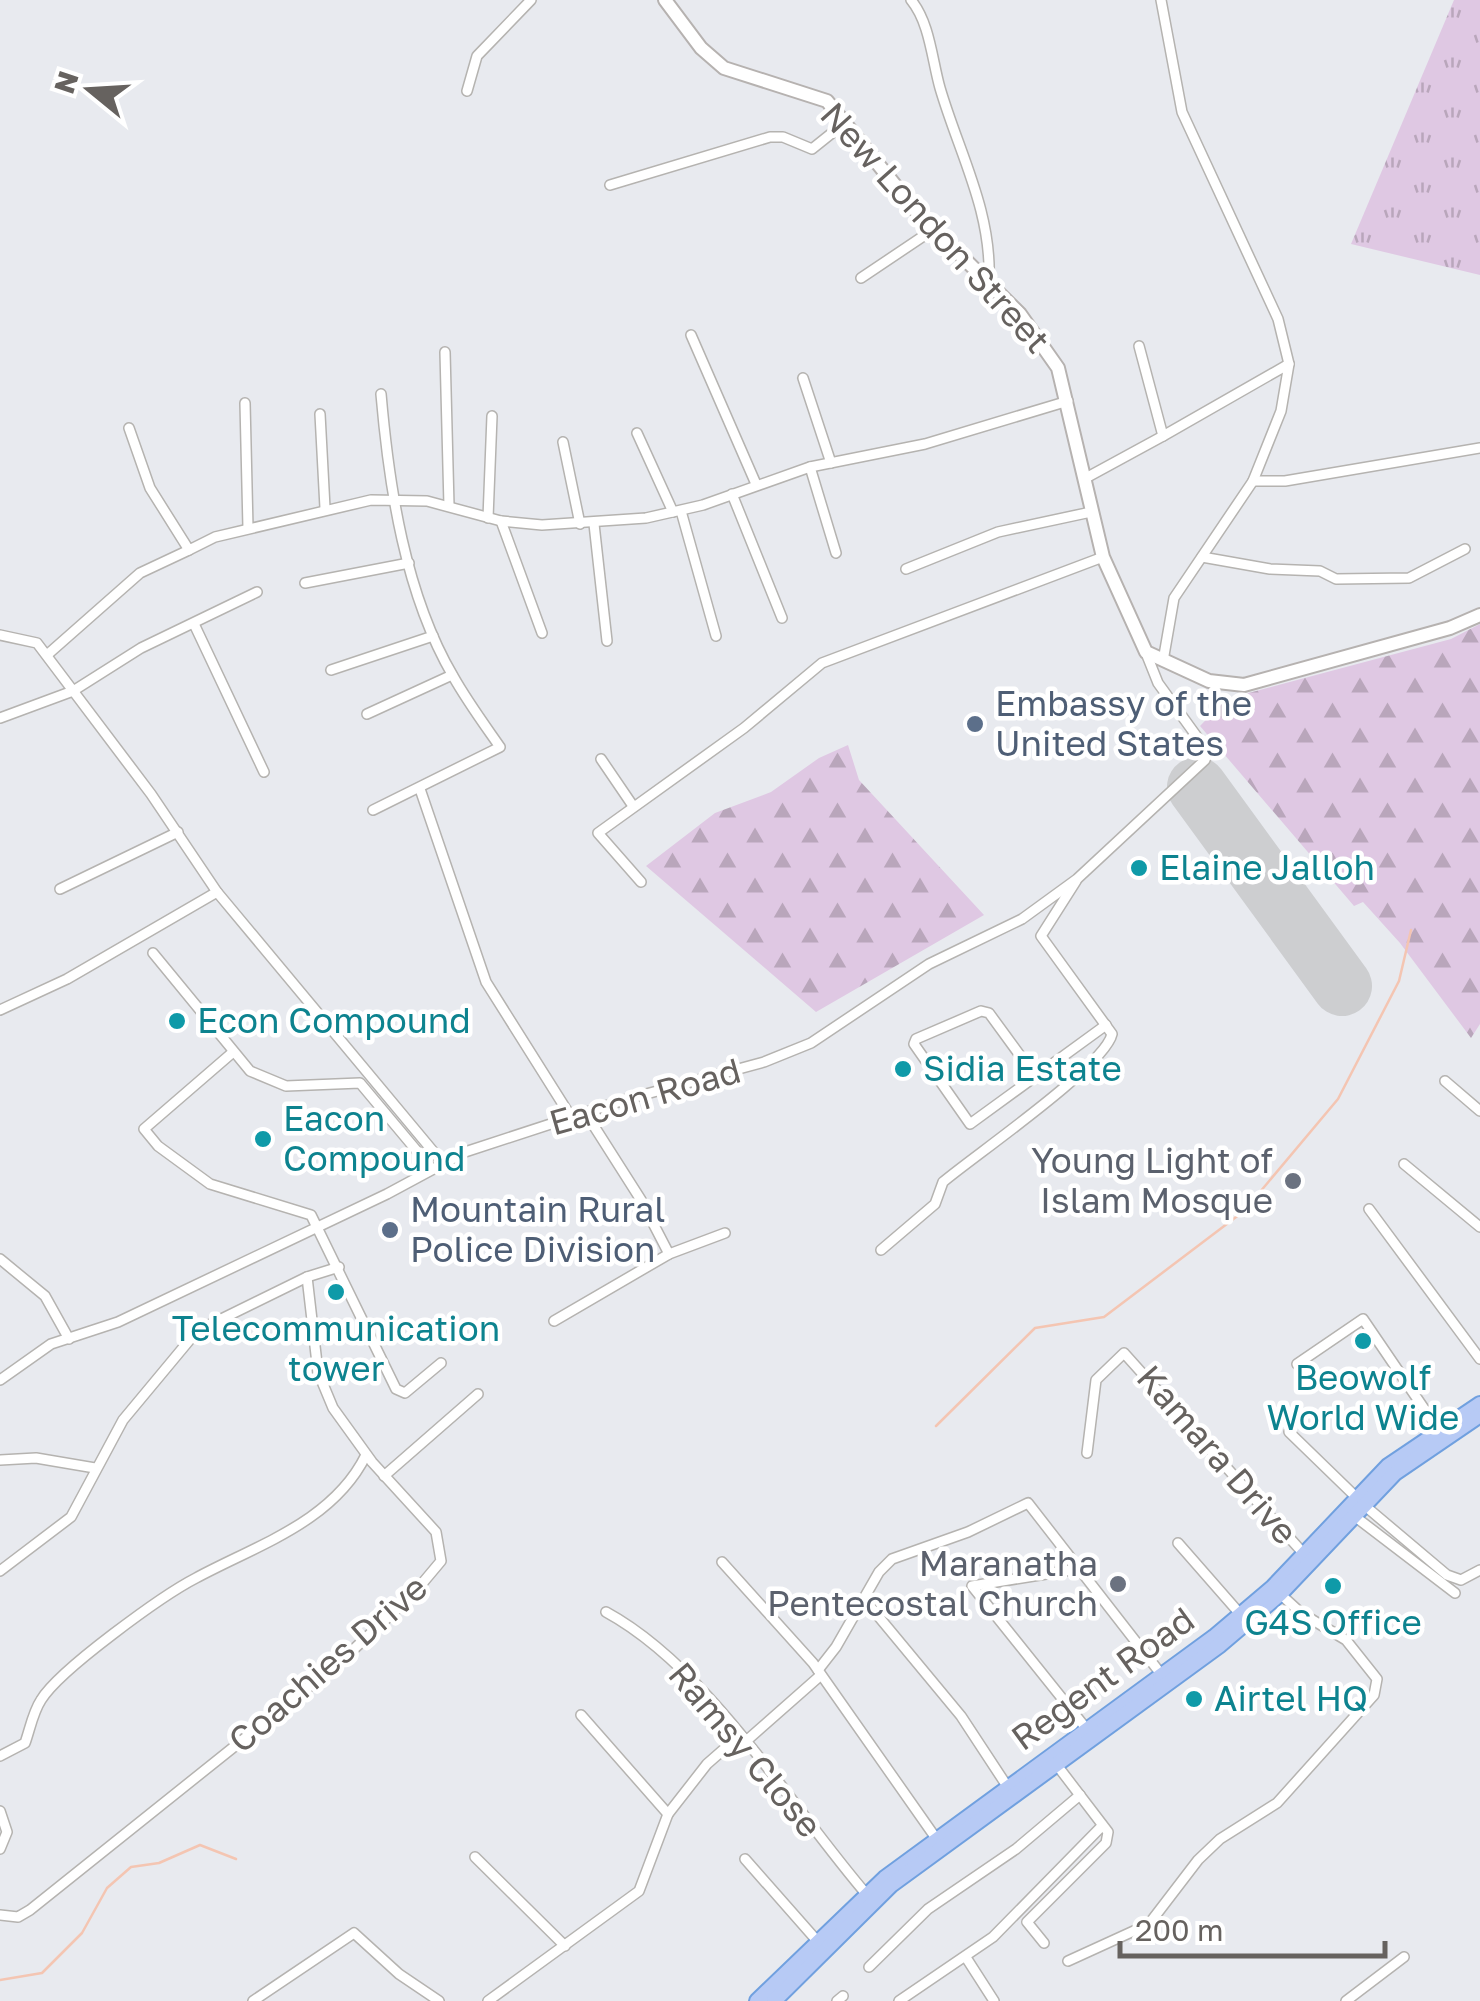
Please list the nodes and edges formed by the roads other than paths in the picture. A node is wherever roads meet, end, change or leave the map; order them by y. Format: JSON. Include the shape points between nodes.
{"nodes":[{"id":1,"x":531,"y":0,"type":"edge"},
{"id":2,"x":665,"y":0,"type":"edge"},
{"id":3,"x":912,"y":0,"type":"edge"},
{"id":4,"x":1161,"y":0,"type":"edge"},
{"id":5,"x":467,"y":91,"type":"dead end"},
{"id":6,"x":847,"y":121,"type":"junction"},
{"id":7,"x":610,"y":185,"type":"dead end"},
{"id":8,"x":934,"y":229,"type":"junction"},
{"id":9,"x":861,"y":278,"type":"dead end"},
{"id":10,"x":989,"y":281,"type":"junction"},
{"id":11,"x":691,"y":335,"type":"dead end"},
{"id":12,"x":1139,"y":346,"type":"dead end"},
{"id":13,"x":445,"y":352,"type":"dead end"},
{"id":14,"x":1289,"y":364,"type":"junction"},
{"id":15,"x":803,"y":378,"type":"dead end"},
{"id":16,"x":381,"y":394,"type":"dead end"},
{"id":17,"x":1068,"y":401,"type":"junction"},
{"id":18,"x":246,"y":403,"type":"dead end"},
{"id":19,"x":320,"y":414,"type":"dead end"},
{"id":20,"x":492,"y":416,"type":"dead end"},
{"id":21,"x":129,"y":428,"type":"dead end"},
{"id":22,"x":637,"y":434,"type":"dead end"},
{"id":23,"x":1164,"y":436,"type":"junction"},
{"id":24,"x":562,"y":442,"type":"dead end"},
{"id":25,"x":1480,"y":448,"type":"edge"},
{"id":26,"x":831,"y":463,"type":"junction"},
{"id":27,"x":810,"y":467,"type":"junction"},
{"id":28,"x":1084,"y":479,"type":"junction"},
{"id":29,"x":1253,"y":482,"type":"junction"},
{"id":30,"x":756,"y":484,"type":"junction"},
{"id":31,"x":732,"y":494,"type":"junction"},
{"id":32,"x":396,"y":499,"type":"junction"},
{"id":33,"x":448,"y":506,"type":"junction"},
{"id":34,"x":325,"y":508,"type":"junction"},
{"id":35,"x":677,"y":512,"type":"junction"},
{"id":36,"x":1091,"y":512,"type":"junction"},
{"id":37,"x":488,"y":518,"type":"junction"},
{"id":38,"x":501,"y":522,"type":"junction"},
{"id":39,"x":580,"y":524,"type":"junction"},
{"id":40,"x":594,"y":524,"type":"junction"},
{"id":41,"x":248,"y":528,"type":"junction"},
{"id":42,"x":1465,"y":549,"type":"dead end"},
{"id":43,"x":189,"y":550,"type":"junction"},
{"id":44,"x":836,"y":553,"type":"dead end"},
{"id":45,"x":1202,"y":556,"type":"junction"},
{"id":46,"x":1103,"y":557,"type":"junction"},
{"id":47,"x":410,"y":563,"type":"junction"},
{"id":48,"x":906,"y":569,"type":"dead end"},
{"id":49,"x":305,"y":584,"type":"dead end"},
{"id":50,"x":257,"y":592,"type":"dead end"},
{"id":51,"x":1480,"y":615,"type":"edge"},
{"id":52,"x":782,"y":618,"type":"dead end"},
{"id":53,"x":195,"y":626,"type":"junction"},
{"id":54,"x":542,"y":632,"type":"dead end"},
{"id":55,"x":0,"y":635,"type":"edge"},
{"id":56,"x":433,"y":636,"type":"junction"},
{"id":57,"x":716,"y":636,"type":"dead end"},
{"id":58,"x":606,"y":641,"type":"dead end"},
{"id":59,"x":1146,"y":652,"type":"junction"},
{"id":60,"x":46,"y":654,"type":"junction"},
{"id":61,"x":1164,"y":660,"type":"junction"},
{"id":62,"x":331,"y":670,"type":"dead end"},
{"id":63,"x":452,"y":676,"type":"junction"},
{"id":64,"x":73,"y":691,"type":"junction"},
{"id":65,"x":367,"y":714,"type":"dead end"},
{"id":66,"x":0,"y":718,"type":"edge"},
{"id":67,"x":602,"y":759,"type":"dead end"},
{"id":68,"x":264,"y":772,"type":"dead end"},
{"id":69,"x":420,"y":789,"type":"junction"},
{"id":70,"x":633,"y":806,"type":"junction"},
{"id":71,"x":373,"y":810,"type":"dead end"},
{"id":72,"x":178,"y":832,"type":"junction"},
{"id":73,"x":1077,"y":879,"type":"junction"},
{"id":74,"x":641,"y":882,"type":"dead end"},
{"id":75,"x":60,"y":889,"type":"dead end"},
{"id":76,"x":217,"y":892,"type":"junction"},
{"id":77,"x":154,"y":953,"type":"dead end"},
{"id":78,"x":0,"y":1010,"type":"edge"},
{"id":79,"x":1106,"y":1026,"type":"junction"},
{"id":80,"x":232,"y":1053,"type":"junction"},
{"id":81,"x":1036,"y":1076,"type":"junction"},
{"id":82,"x":1445,"y":1081,"type":"dead end"},
{"id":83,"x":1480,"y":1111,"type":"edge"},
{"id":84,"x":585,"y":1112,"type":"junction"},
{"id":85,"x":570,"y":1117,"type":"junction"},
{"id":86,"x":442,"y":1162,"type":"junction"},
{"id":87,"x":1404,"y":1164,"type":"dead end"},
{"id":88,"x":432,"y":1168,"type":"junction"},
{"id":89,"x":1369,"y":1209,"type":"dead end"},
{"id":90,"x":1480,"y":1227,"type":"edge"},
{"id":91,"x":318,"y":1228,"type":"junction"},
{"id":92,"x":725,"y":1233,"type":"dead end"},
{"id":93,"x":881,"y":1250,"type":"dead end"},
{"id":94,"x":669,"y":1254,"type":"junction"},
{"id":95,"x":0,"y":1258,"type":"edge"},
{"id":96,"x":340,"y":1267,"type":"junction"},
{"id":97,"x":307,"y":1276,"type":"junction"},
{"id":98,"x":554,"y":1322,"type":"dead end"},
{"id":99,"x":69,"y":1339,"type":"junction"},
{"id":100,"x":1480,"y":1360,"type":"edge"},
{"id":101,"x":441,"y":1363,"type":"dead end"},
{"id":102,"x":1296,"y":1364,"type":"dead end"},
{"id":103,"x":0,"y":1380,"type":"edge"},
{"id":104,"x":478,"y":1394,"type":"dead end"},
{"id":105,"x":1480,"y":1404,"type":"edge"},
{"id":106,"x":1480,"y":1415,"type":"edge"},
{"id":107,"x":1290,"y":1432,"type":"dead end"},
{"id":108,"x":1441,"y":1434,"type":"junction"},
{"id":109,"x":1087,"y":1452,"type":"dead end"},
{"id":110,"x":366,"y":1455,"type":"junction"},
{"id":111,"x":0,"y":1460,"type":"edge"},
{"id":112,"x":95,"y":1468,"type":"junction"},
{"id":113,"x":384,"y":1476,"type":"junction"},
{"id":114,"x":1358,"y":1506,"type":"junction"},
{"id":115,"x":1178,"y":1542,"type":"dead end"},
{"id":116,"x":1304,"y":1554,"type":"junction"},
{"id":117,"x":722,"y":1562,"type":"dead end"},
{"id":118,"x":1071,"y":1570,"type":"dead end"},
{"id":119,"x":1480,"y":1570,"type":"edge"},
{"id":120,"x":0,"y":1571,"type":"edge"},
{"id":121,"x":1276,"y":1590,"type":"junction"},
{"id":122,"x":1455,"y":1592,"type":"dead end"},
{"id":123,"x":864,"y":1599,"type":"junction"},
{"id":124,"x":606,"y":1612,"type":"dead end"},
{"id":125,"x":1241,"y":1615,"type":"junction"},
{"id":126,"x":1209,"y":1647,"type":"junction"},
{"id":127,"x":820,"y":1673,"type":"junction"},
{"id":128,"x":1162,"y":1674,"type":"junction"},
{"id":129,"x":581,"y":1715,"type":"dead end"},
{"id":130,"x":1086,"y":1728,"type":"junction"},
{"id":131,"x":742,"y":1739,"type":"junction"},
{"id":132,"x":0,"y":1756,"type":"edge"},
{"id":133,"x":1051,"y":1758,"type":"junction"},
{"id":134,"x":1008,"y":1786,"type":"junction"},
{"id":135,"x":1080,"y":1796,"type":"junction"},
{"id":136,"x":0,"y":1811,"type":"edge"},
{"id":137,"x":668,"y":1814,"type":"junction"},
{"id":138,"x":1102,"y":1826,"type":"junction"},
{"id":139,"x":939,"y":1844,"type":"junction"},
{"id":140,"x":0,"y":1849,"type":"edge"},
{"id":141,"x":475,"y":1857,"type":"dead end"},
{"id":142,"x":745,"y":1859,"type":"dead end"},
{"id":143,"x":870,"y":1898,"type":"junction"},
{"id":144,"x":0,"y":1915,"type":"edge"},
{"id":145,"x":819,"y":1943,"type":"junction"},
{"id":146,"x":1044,"y":1943,"type":"dead end"},
{"id":147,"x":565,"y":1946,"type":"junction"},
{"id":148,"x":1404,"y":1957,"type":"dead end"},
{"id":149,"x":968,"y":1959,"type":"junction"},
{"id":150,"x":1068,"y":1961,"type":"dead end"},
{"id":151,"x":869,"y":1968,"type":"dead end"},
{"id":152,"x":769,"y":1998,"type":"edge"},
{"id":153,"x":253,"y":2001,"type":"edge"},
{"id":154,"x":439,"y":2001,"type":"edge"},
{"id":155,"x":488,"y":2001,"type":"edge"},
{"id":156,"x":900,"y":2001,"type":"edge"},
{"id":157,"x":994,"y":2001,"type":"edge"},
{"id":158,"x":1346,"y":2001,"type":"edge"}],
"edges":[{"from":1,"to":5,"type":"street","via":[[477,56]]},
{"from":2,"to":6,"type":"street","name":"New London Street","via":[[724,68],[814,94]]},
{"from":3,"to":10,"type":"street","via":[[975,183]]},
{"from":4,"to":14,"type":"street","via":[[1182,112],[1278,320]]},
{"from":6,"to":7,"type":"street","via":[[812,149],[770,138]]},
{"from":6,"to":8,"type":"street","name":"New London Street"},
{"from":8,"to":9,"type":"street"},
{"from":8,"to":10,"type":"street","name":"New London Street"},
{"from":10,"to":17,"type":"street","name":"New London Street","via":[[1052,356]]},
{"from":11,"to":30,"type":"street"},
{"from":12,"to":23,"type":"street"},
{"from":13,"to":33,"type":"street"},
{"from":14,"to":23,"type":"street"},
{"from":14,"to":29,"type":"street","via":[[1282,411]]},
{"from":15,"to":26,"type":"street"},
{"from":16,"to":32,"type":"street"},
{"from":17,"to":26,"type":"street","via":[[925,444]]},
{"from":17,"to":28,"type":"street","name":"New London Street"},
{"from":18,"to":41,"type":"street"},
{"from":19,"to":34,"type":"street"},
{"from":20,"to":37,"type":"street"},
{"from":21,"to":43,"type":"street","via":[[150,488]]},
{"from":22,"to":35,"type":"street"},
{"from":23,"to":28,"type":"street"},
{"from":24,"to":39,"type":"street"},
{"from":25,"to":29,"type":"street"},
{"from":26,"to":27,"type":"street"},
{"from":27,"to":30,"type":"street"},
{"from":27,"to":44,"type":"street"},
{"from":28,"to":36,"type":"street","name":"New London Street"},
{"from":29,"to":45,"type":"street"},
{"from":30,"to":31,"type":"street"},
{"from":31,"to":35,"type":"street"},
{"from":31,"to":52,"type":"street"},
{"from":32,"to":33,"type":"street"},
{"from":32,"to":34,"type":"street"},
{"from":32,"to":47,"type":"street"},
{"from":33,"to":37,"type":"street"},
{"from":34,"to":41,"type":"street"},
{"from":35,"to":40,"type":"street"},
{"from":35,"to":57,"type":"street"},
{"from":36,"to":46,"type":"street","name":"New London Street"},
{"from":36,"to":48,"type":"street","via":[[998,532]]},
{"from":37,"to":38,"type":"street"},
{"from":38,"to":39,"type":"street"},
{"from":38,"to":54,"type":"street"},
{"from":39,"to":40,"type":"street"},
{"from":40,"to":58,"type":"street"},
{"from":41,"to":43,"type":"street"},
{"from":42,"to":45,"type":"street","via":[[1409,578],[1336,580],[1320,571]]},
{"from":43,"to":60,"type":"street","via":[[140,573]]},
{"from":45,"to":61,"type":"street","via":[[1174,598]]},
{"from":46,"to":59,"type":"street","name":"New London Street"},
{"from":46,"to":70,"type":"street","via":[[829,659]]},
{"from":47,"to":49,"type":"street"},
{"from":47,"to":56,"type":"street"},
{"from":50,"to":53,"type":"street"},
{"from":51,"to":61,"type":"street","via":[[1254,684],[1210,681]]},
{"from":53,"to":64,"type":"street","via":[[141,648]]},
{"from":53,"to":68,"type":"street"},
{"from":55,"to":60,"type":"street","via":[[27,638]]},
{"from":56,"to":62,"type":"street"},
{"from":56,"to":63,"type":"street"},
{"from":59,"to":61,"type":"street"},
{"from":59,"to":73,"type":"street","name":"Eacon Road","via":[[1158,683],[1208,752]]},
{"from":60,"to":64,"type":"street"},
{"from":63,"to":65,"type":"street"},
{"from":63,"to":69,"type":"street","via":[[500,747]]},
{"from":64,"to":66,"type":"street"},
{"from":64,"to":72,"type":"street"},
{"from":67,"to":70,"type":"street"},
{"from":69,"to":71,"type":"street"},
{"from":69,"to":85,"type":"street","via":[[486,982]]},
{"from":70,"to":74,"type":"street","via":[[598,835]]},
{"from":72,"to":75,"type":"street"},
{"from":72,"to":76,"type":"street"},
{"from":73,"to":79,"type":"street","via":[[1041,936]]},
{"from":73,"to":84,"type":"street","name":"Eacon Road","via":[[1022,920],[929,964],[811,1043]]},
{"from":76,"to":78,"type":"street"},
{"from":76,"to":86,"type":"street"},
{"from":77,"to":80,"type":"street"},
{"from":79,"to":81,"type":"street"},
{"from":79,"to":93,"type":"street","via":[[1112,1034],[1102,1054],[944,1182],[935,1204]]},
{"from":80,"to":88,"type":"street","via":[[250,1071],[286,1086],[360,1083]]},
{"from":80,"to":91,"type":"street","via":[[144,1129],[200,1178],[252,1200],[306,1212]]},
{"from":81,"to":81,"type":"street","via":[[970,1124],[914,1044],[981,1011]]},
{"from":82,"to":83,"type":"street"},
{"from":84,"to":85,"type":"street","name":"Eacon Road"},
{"from":84,"to":94,"type":"street"},
{"from":85,"to":86,"type":"street","name":"Eacon Road"},
{"from":86,"to":88,"type":"street","name":"Eacon Road"},
{"from":87,"to":90,"type":"street"},
{"from":88,"to":91,"type":"street","name":"Eacon Road"},
{"from":89,"to":100,"type":"street"},
{"from":91,"to":96,"type":"street"},
{"from":91,"to":99,"type":"street","name":"Eacon Road"},
{"from":92,"to":94,"type":"street"},
{"from":94,"to":98,"type":"street"},
{"from":95,"to":99,"type":"street","via":[[45,1296]]},
{"from":96,"to":97,"type":"street"},
{"from":96,"to":101,"type":"street","via":[[396,1388],[405,1393]]},
{"from":97,"to":110,"type":"street","name":"Coachies Drive","via":[[318,1372],[333,1408]]},
{"from":97,"to":112,"type":"street","via":[[197,1331],[132,1406]]},
{"from":99,"to":103,"type":"street","name":"Eacon Road"},
{"from":102,"to":108,"type":"street","via":[[1362,1319]]},
{"from":104,"to":113,"type":"street"},
{"from":105,"to":108,"type":"main road","name":"Regent Road"},
{"from":106,"to":108,"type":"main road","name":"Regent Road"},
{"from":107,"to":114,"type":"street"},
{"from":108,"to":114,"type":"main road","name":"Regent Road","via":[[1402,1454]]},
{"from":109,"to":116,"type":"street","name":"Kamara Drive","via":[[1096,1380],[1124,1352]]},
{"from":110,"to":113,"type":"street","name":"Coachies Drive"},
{"from":110,"to":132,"type":"street","via":[[330,1502],[287,1532],[198,1576],[56,1680],[26,1742]]},
{"from":111,"to":112,"type":"street","via":[[54,1459]]},
{"from":112,"to":120,"type":"street","via":[[71,1517]]},
{"from":113,"to":144,"type":"street","name":"Coachies Drive","via":[[436,1532],[441,1561],[434,1571],[340,1662],[30,1910],[18,1918]]},
{"from":114,"to":116,"type":"main road","name":"Regent Road"},
{"from":114,"to":119,"type":"street","via":[[1448,1575],[1461,1580]]},
{"from":114,"to":121,"type":"main road","name":"Regent Road"},
{"from":114,"to":122,"type":"street"},
{"from":115,"to":125,"type":"street"},
{"from":116,"to":121,"type":"main road","name":"Regent Road"},
{"from":117,"to":127,"type":"street"},
{"from":118,"to":130,"type":"street","via":[[972,1586]]},
{"from":121,"to":125,"type":"main road","name":"Regent Road"},
{"from":121,"to":126,"type":"main road","name":"Regent Road"},
{"from":121,"to":150,"type":"street","via":[[1353,1647],[1380,1684],[1374,1696],[1276,1803],[1198,1860],[1149,1924]]},
{"from":123,"to":127,"type":"street"},
{"from":123,"to":128,"type":"street","via":[[896,1556],[1028,1503]]},
{"from":123,"to":134,"type":"street","via":[[961,1716]]},
{"from":124,"to":131,"type":"street","name":"Ramsy Close","via":[[660,1651]]},
{"from":125,"to":126,"type":"main road","name":"Regent Road"},
{"from":126,"to":128,"type":"main road","name":"Regent Road"},
{"from":126,"to":133,"type":"main road","name":"Regent Road"},
{"from":127,"to":131,"type":"street"},
{"from":127,"to":139,"type":"street"},
{"from":128,"to":130,"type":"main road","name":"Regent Road"},
{"from":129,"to":137,"type":"street"},
{"from":130,"to":133,"type":"main road","name":"Regent Road"},
{"from":131,"to":137,"type":"street","via":[[707,1764]]},
{"from":131,"to":143,"type":"street","name":"Ramsy Close"},
{"from":133,"to":134,"type":"main road","name":"Regent Road"},
{"from":133,"to":135,"type":"street"},
{"from":133,"to":139,"type":"main road","name":"Regent Road"},
{"from":134,"to":139,"type":"main road","name":"Regent Road"},
{"from":135,"to":138,"type":"street"},
{"from":135,"to":151,"type":"street","via":[[928,1909]]},
{"from":136,"to":140,"type":"street","via":[[7,1832]]},
{"from":137,"to":147,"type":"street","via":[[643,1886]]},
{"from":138,"to":146,"type":"street","via":[[1106,1843],[1027,1922]]},
{"from":138,"to":149,"type":"street"},
{"from":139,"to":143,"type":"main road","name":"Regent Road"},
{"from":141,"to":147,"type":"street"},
{"from":142,"to":145,"type":"street"},
{"from":143,"to":145,"type":"main road","name":"Regent Road"},
{"from":143,"to":152,"type":"main road","name":"Regent Road"},
{"from":145,"to":152,"type":"main road","name":"Regent Road"},
{"from":147,"to":155,"type":"street"},
{"from":148,"to":158,"type":"street"},
{"from":149,"to":156,"type":"street"},
{"from":149,"to":157,"type":"street"},
{"from":153,"to":154,"type":"street","via":[[349,1933]]}]}
